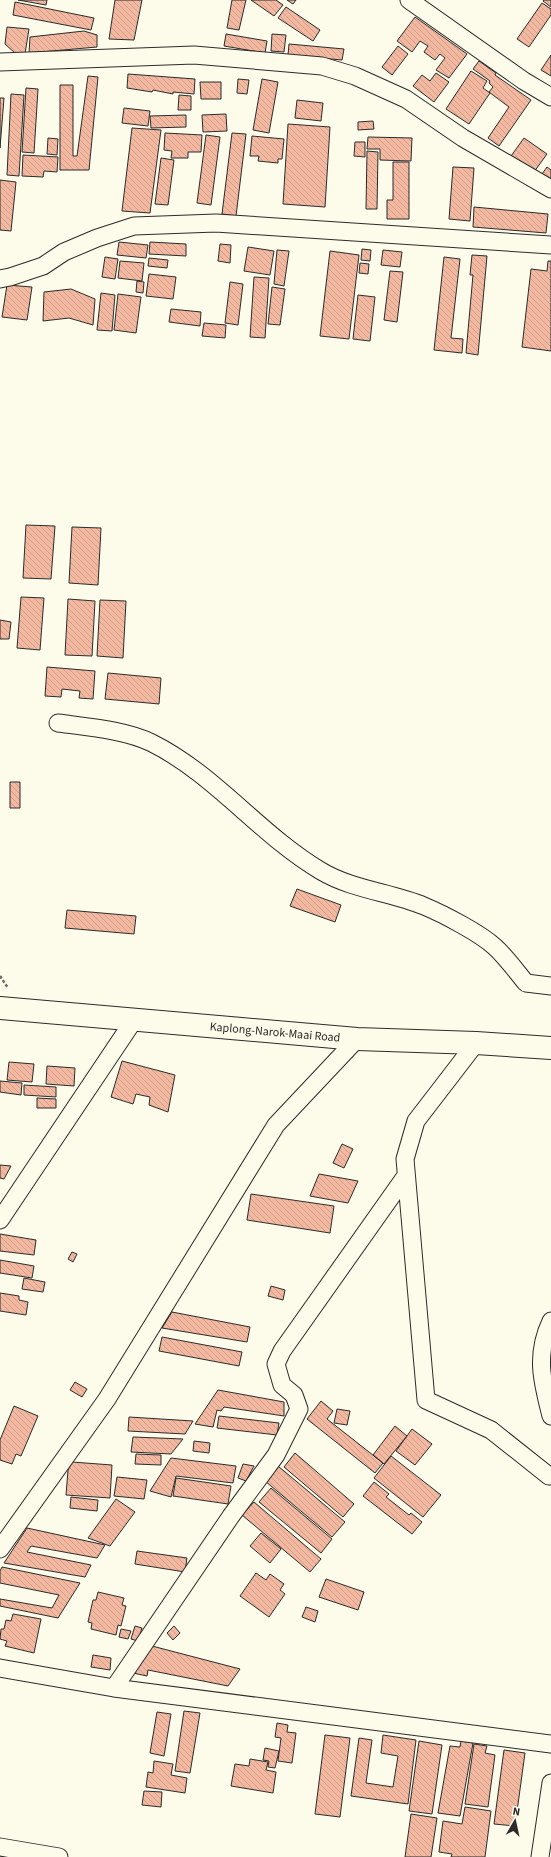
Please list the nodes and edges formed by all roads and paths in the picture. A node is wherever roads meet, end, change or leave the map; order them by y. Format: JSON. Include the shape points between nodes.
{"nodes":[{"id":1,"x":409,"y":0,"type":"edge"},
{"id":2,"x":0,"y":62,"type":"edge"},
{"id":3,"x":551,"y":97,"type":"edge"},
{"id":4,"x":551,"y":189,"type":"edge"},
{"id":5,"x":551,"y":245,"type":"edge"},
{"id":6,"x":0,"y":279,"type":"edge"},
{"id":7,"x":58,"y":723,"type":"dead end"},
{"id":8,"x":551,"y":986,"type":"edge"},
{"id":9,"x":0,"y":1008,"type":"edge"},
{"id":10,"x":134,"y":1020,"type":"junction"},
{"id":11,"x":357,"y":1039,"type":"junction"},
{"id":12,"x":476,"y":1043,"type":"junction"},
{"id":13,"x":551,"y":1048,"type":"edge"},
{"id":14,"x":405,"y":1177,"type":"junction"},
{"id":15,"x":0,"y":1220,"type":"edge"},
{"id":16,"x":551,"y":1320,"type":"edge"},
{"id":17,"x":551,"y":1416,"type":"edge"},
{"id":18,"x":550,"y":1473,"type":"edge"},
{"id":19,"x":0,"y":1550,"type":"edge"},
{"id":20,"x":0,"y":1668,"type":"edge"},
{"id":21,"x":114,"y":1688,"type":"junction"},
{"id":22,"x":551,"y":1744,"type":"edge"},
{"id":23,"x":551,"y":1783,"type":"edge"},
{"id":24,"x":0,"y":1847,"type":"edge"},
{"id":25,"x":38,"y":1855,"type":"edge"},
{"id":26,"x":59,"y":1857,"type":"edge"},
{"id":27,"x":540,"y":1857,"type":"edge"}],
"edges":[{"from":1,"to":3,"type":"street","via":[[524,81]]},
{"from":2,"to":4,"type":"street","via":[[194,55],[322,66],[355,76],[406,99],[463,138]]},
{"from":5,"to":6,"type":"street","via":[[216,223],[134,226],[64,252],[43,266]]},
{"from":7,"to":8,"type":"street","via":[[111,730],[152,743],[196,771],[297,855],[322,872],[357,887],[424,906],[494,946],[526,984]]},
{"from":9,"to":10,"type":"highway","name":"Kaplong-Narok-Maai Road"},
{"from":10,"to":11,"type":"highway","name":"Kaplong-Narok-Maai Road"},
{"from":10,"to":15,"type":"street"},
{"from":11,"to":12,"type":"highway","name":"Kaplong-Narok-Maai Road"},
{"from":11,"to":19,"type":"street","via":[[276,1125],[107,1399]]},
{"from":12,"to":13,"type":"highway","name":"Kaplong-Narok-Maai Road"},
{"from":12,"to":14,"type":"street","via":[[416,1121],[404,1159]]},
{"from":14,"to":18,"type":"street","via":[[426,1400],[491,1430]]},
{"from":14,"to":21,"type":"street","via":[[282,1351],[276,1364],[282,1385],[294,1395],[299,1409],[276,1455],[230,1516]]},
{"from":16,"to":17,"type":"street","via":[[544,1335],[541,1374]]},
{"from":20,"to":21,"type":"street"},
{"from":21,"to":22,"type":"street"},
{"from":23,"to":27,"type":"street"},
{"from":24,"to":25,"type":"street"},
{"from":25,"to":26,"type":"street"}]}
